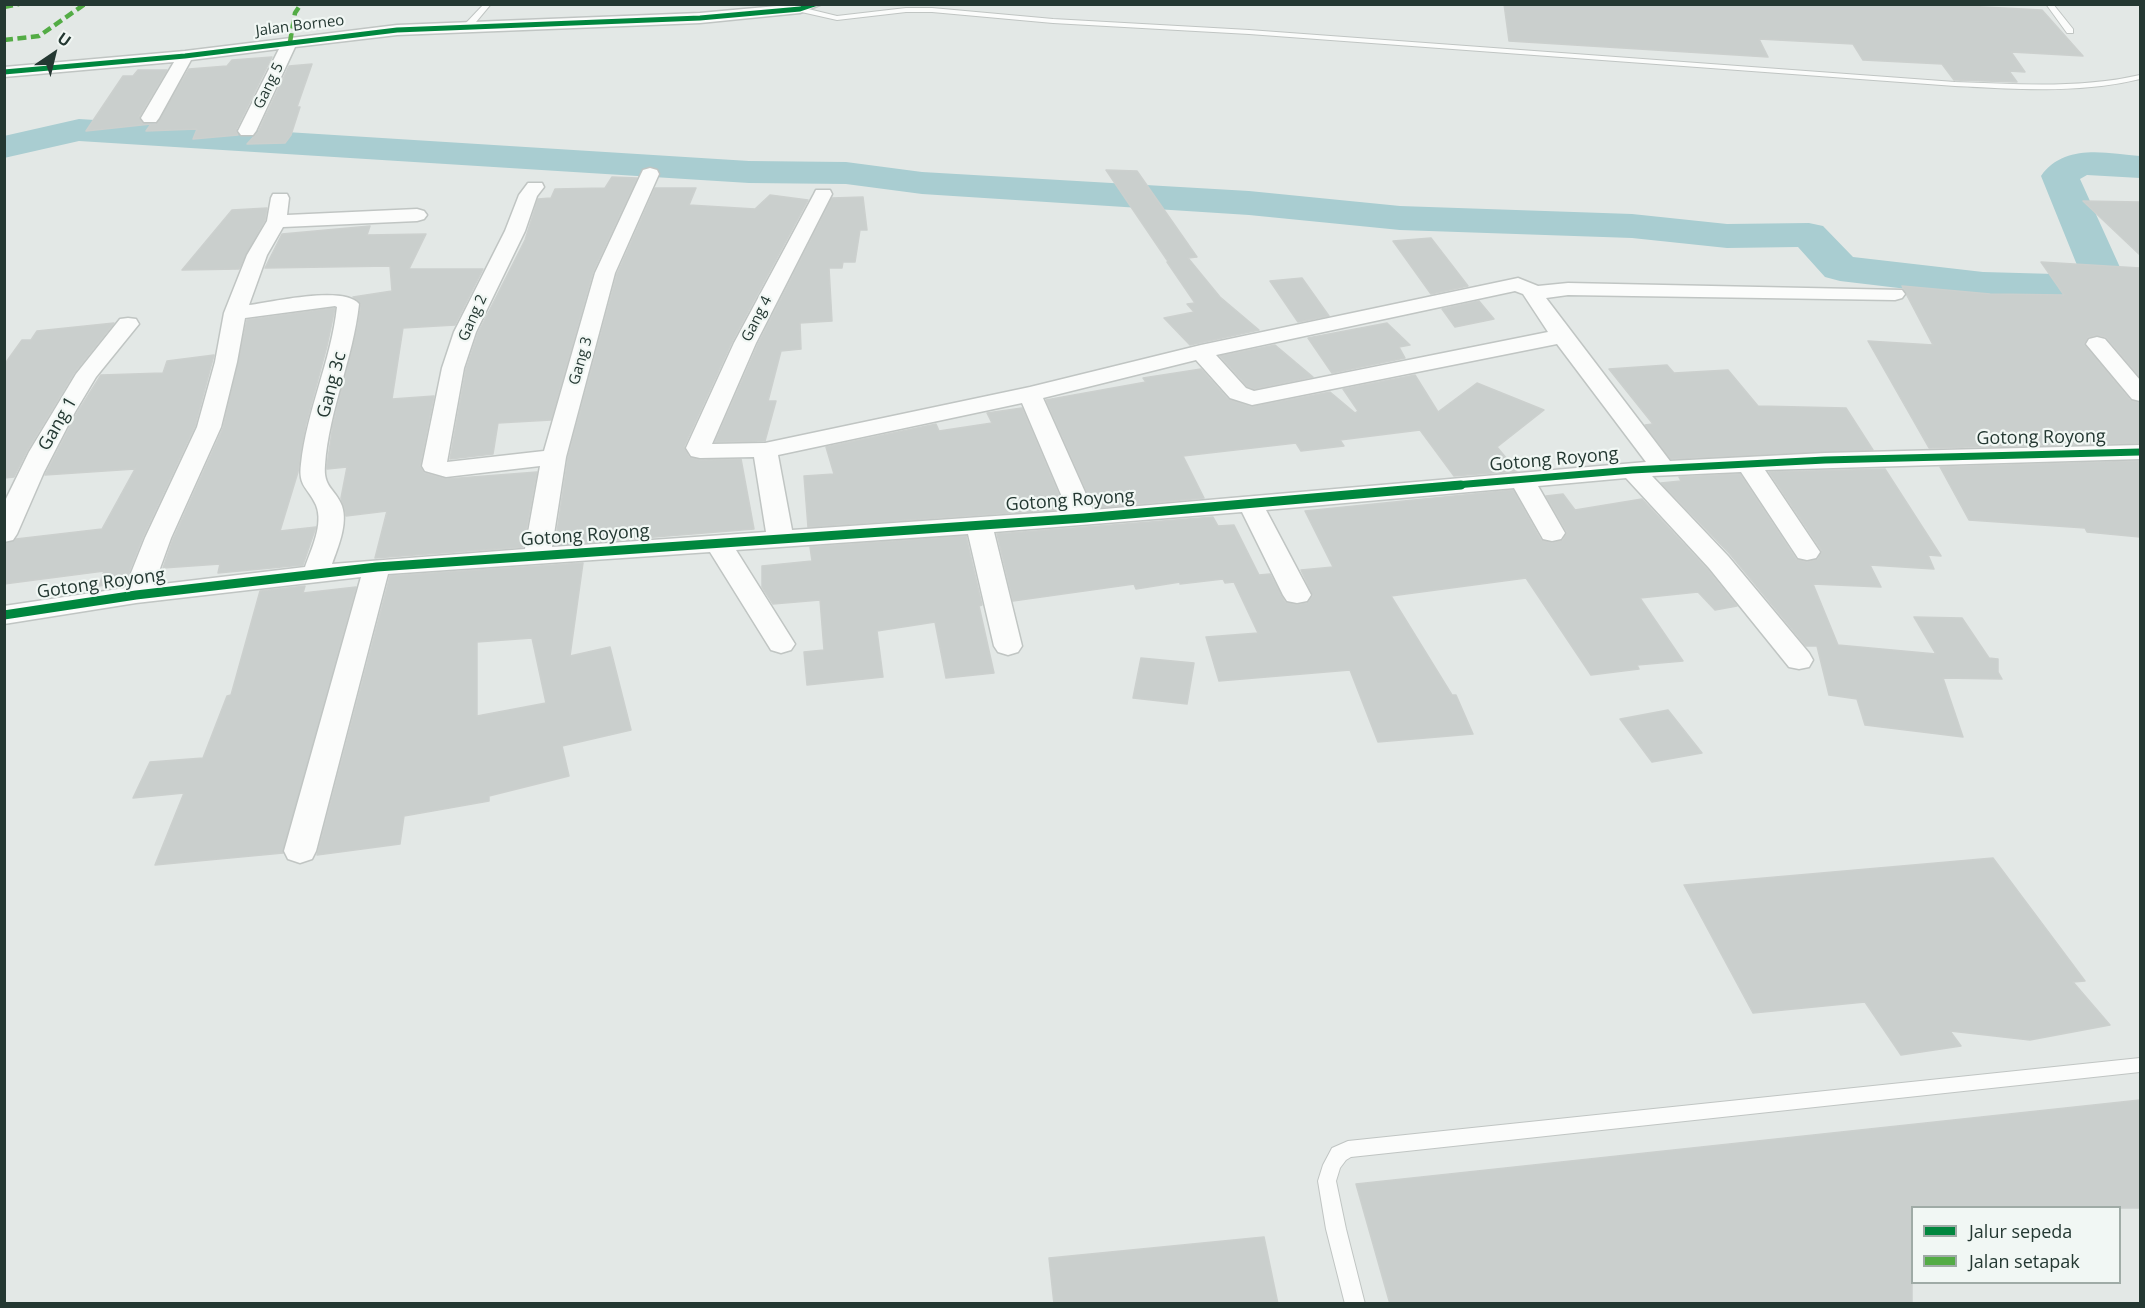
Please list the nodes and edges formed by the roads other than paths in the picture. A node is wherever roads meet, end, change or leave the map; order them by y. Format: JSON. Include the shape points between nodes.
{"nodes":[{"id":1,"x":488,"y":4,"type":"edge"},
{"id":2,"x":815,"y":4,"type":"edge"},
{"id":3,"x":2049,"y":4,"type":"edge"},
{"id":4,"x":800,"y":9,"type":"junction"},
{"id":5,"x":468,"y":26,"type":"junction"},
{"id":6,"x":2070,"y":31,"type":"dead end"},
{"id":7,"x":290,"y":42,"type":"junction"},
{"id":8,"x":185,"y":56,"type":"junction"},
{"id":9,"x":4,"y":72,"type":"edge"},
{"id":10,"x":2140,"y":77,"type":"edge"},
{"id":11,"x":150,"y":118,"type":"dead end"},
{"id":12,"x":247,"y":131,"type":"dead end"},
{"id":13,"x":650,"y":174,"type":"dead end"},
{"id":14,"x":535,"y":187,"type":"dead end"},
{"id":15,"x":823,"y":194,"type":"dead end"},
{"id":16,"x":280,"y":198,"type":"dead end"},
{"id":17,"x":417,"y":215,"type":"dead end"},
{"id":18,"x":277,"y":221,"type":"junction"},
{"id":19,"x":1533,"y":293,"type":"junction"},
{"id":20,"x":1895,"y":294,"type":"dead end"},
{"id":21,"x":235,"y":313,"type":"junction"},
{"id":22,"x":128,"y":324,"type":"dead end"},
{"id":23,"x":1562,"y":336,"type":"junction"},
{"id":24,"x":2097,"y":344,"type":"dead end"},
{"id":25,"x":1201,"y":352,"type":"junction"},
{"id":26,"x":2140,"y":393,"type":"edge"},
{"id":27,"x":1030,"y":394,"type":"junction"},
{"id":28,"x":765,"y":450,"type":"junction"},
{"id":29,"x":2140,"y":452,"type":"edge"},
{"id":30,"x":554,"y":457,"type":"junction"},
{"id":31,"x":1748,"y":464,"type":"junction"},
{"id":32,"x":1663,"y":468,"type":"junction"},
{"id":33,"x":1632,"y":470,"type":"junction"},
{"id":34,"x":1522,"y":479,"type":"junction"},
{"id":35,"x":1250,"y":502,"type":"junction"},
{"id":36,"x":1084,"y":518,"type":"junction"},
{"id":37,"x":979,"y":524,"type":"junction"},
{"id":38,"x":1552,"y":533,"type":"dead end"},
{"id":39,"x":4,"y":534,"type":"edge"},
{"id":40,"x":780,"y":538,"type":"junction"},
{"id":41,"x":718,"y":543,"type":"junction"},
{"id":42,"x":1807,"y":552,"type":"dead end"},
{"id":43,"x":537,"y":556,"type":"junction"},
{"id":44,"x":376,"y":567,"type":"junction"},
{"id":45,"x":316,"y":574,"type":"junction"},
{"id":46,"x":136,"y":595,"type":"junction"},
{"id":47,"x":1297,"y":595,"type":"dead end"},
{"id":48,"x":4,"y":615,"type":"edge"},
{"id":49,"x":781,"y":644,"type":"dead end"},
{"id":50,"x":1008,"y":646,"type":"dead end"},
{"id":51,"x":1799,"y":660,"type":"dead end"},
{"id":52,"x":300,"y":851,"type":"dead end"},
{"id":53,"x":2140,"y":1065,"type":"edge"},
{"id":54,"x":1354,"y":1304,"type":"edge"}],
"edges":[{"from":1,"to":5,"type":"lane"},
{"from":2,"to":4,"type":"street","name":"Jalan Borneo"},
{"from":3,"to":6,"type":"lane"},
{"from":4,"to":5,"type":"street","name":"Jalan Borneo","via":[[700,18]]},
{"from":4,"to":10,"type":"lane","via":[[837,18],[932,10],[1955,84],[2077,86],[2120,83]]},
{"from":5,"to":7,"type":"street","name":"Jalan Borneo"},
{"from":7,"to":8,"type":"street","name":"Jalan Borneo"},
{"from":7,"to":12,"type":"street","name":"Gang 5"},
{"from":8,"to":9,"type":"street","name":"Jalan Borneo"},
{"from":8,"to":11,"type":"street"},
{"from":13,"to":30,"type":"street","name":"Gang 3","via":[[605,273]]},
{"from":14,"to":30,"type":"street","name":"Gang 2","via":[[465,332],[453,368],[434,466],[446,470]]},
{"from":15,"to":28,"type":"street","name":"Gang 4","via":[[745,343],[698,448],[708,453]]},
{"from":16,"to":18,"type":"street"},
{"from":17,"to":18,"type":"street"},
{"from":18,"to":21,"type":"street","via":[[257,255]]},
{"from":19,"to":20,"type":"street","via":[[1568,289]]},
{"from":19,"to":23,"type":"street"},
{"from":19,"to":25,"type":"street","via":[[1527,287],[1513,284]]},
{"from":21,"to":45,"type":"street","name":"Gang 3c","via":[[336,300],[348,304],[346,332],[315,447],[313,480],[330,511]]},
{"from":21,"to":46,"type":"street","via":[[209,427]]},
{"from":22,"to":39,"type":"street","name":"Gang 1","via":[[88,373],[57,423]]},
{"from":23,"to":25,"type":"street","via":[[1252,398],[1238,393]]},
{"from":23,"to":32,"type":"street"},
{"from":24,"to":26,"type":"street"},
{"from":25,"to":27,"type":"street"},
{"from":27,"to":28,"type":"street"},
{"from":27,"to":36,"type":"street"},
{"from":28,"to":40,"type":"street"},
{"from":29,"to":31,"type":"street","name":"Gotong Royong"},
{"from":30,"to":43,"type":"street","name":"Gang 3"},
{"from":31,"to":32,"type":"street","name":"Gotong Royong"},
{"from":31,"to":42,"type":"street"},
{"from":32,"to":33,"type":"street","name":"Gotong Royong"},
{"from":33,"to":34,"type":"street","name":"Gotong Royong"},
{"from":33,"to":51,"type":"street","via":[[1693,531]]},
{"from":34,"to":35,"type":"street","name":"Gotong Royong"},
{"from":34,"to":38,"type":"street"},
{"from":35,"to":36,"type":"street","name":"Gotong Royong"},
{"from":35,"to":47,"type":"street"},
{"from":36,"to":37,"type":"street","name":"Gotong Royong"},
{"from":37,"to":40,"type":"street","name":"Gotong Royong"},
{"from":37,"to":50,"type":"street"},
{"from":40,"to":41,"type":"street","name":"Gotong Royong"},
{"from":41,"to":43,"type":"street","name":"Gotong Royong"},
{"from":41,"to":49,"type":"street"},
{"from":43,"to":44,"type":"street","name":"Gotong Royong"},
{"from":44,"to":45,"type":"street","name":"Gotong Royong"},
{"from":44,"to":52,"type":"street"},
{"from":45,"to":46,"type":"street","name":"Gotong Royong"},
{"from":46,"to":48,"type":"street","name":"Gotong Royong"},
{"from":53,"to":54,"type":"lane","via":[[1347,1149],[1332,1165],[1327,1181]]}]}
